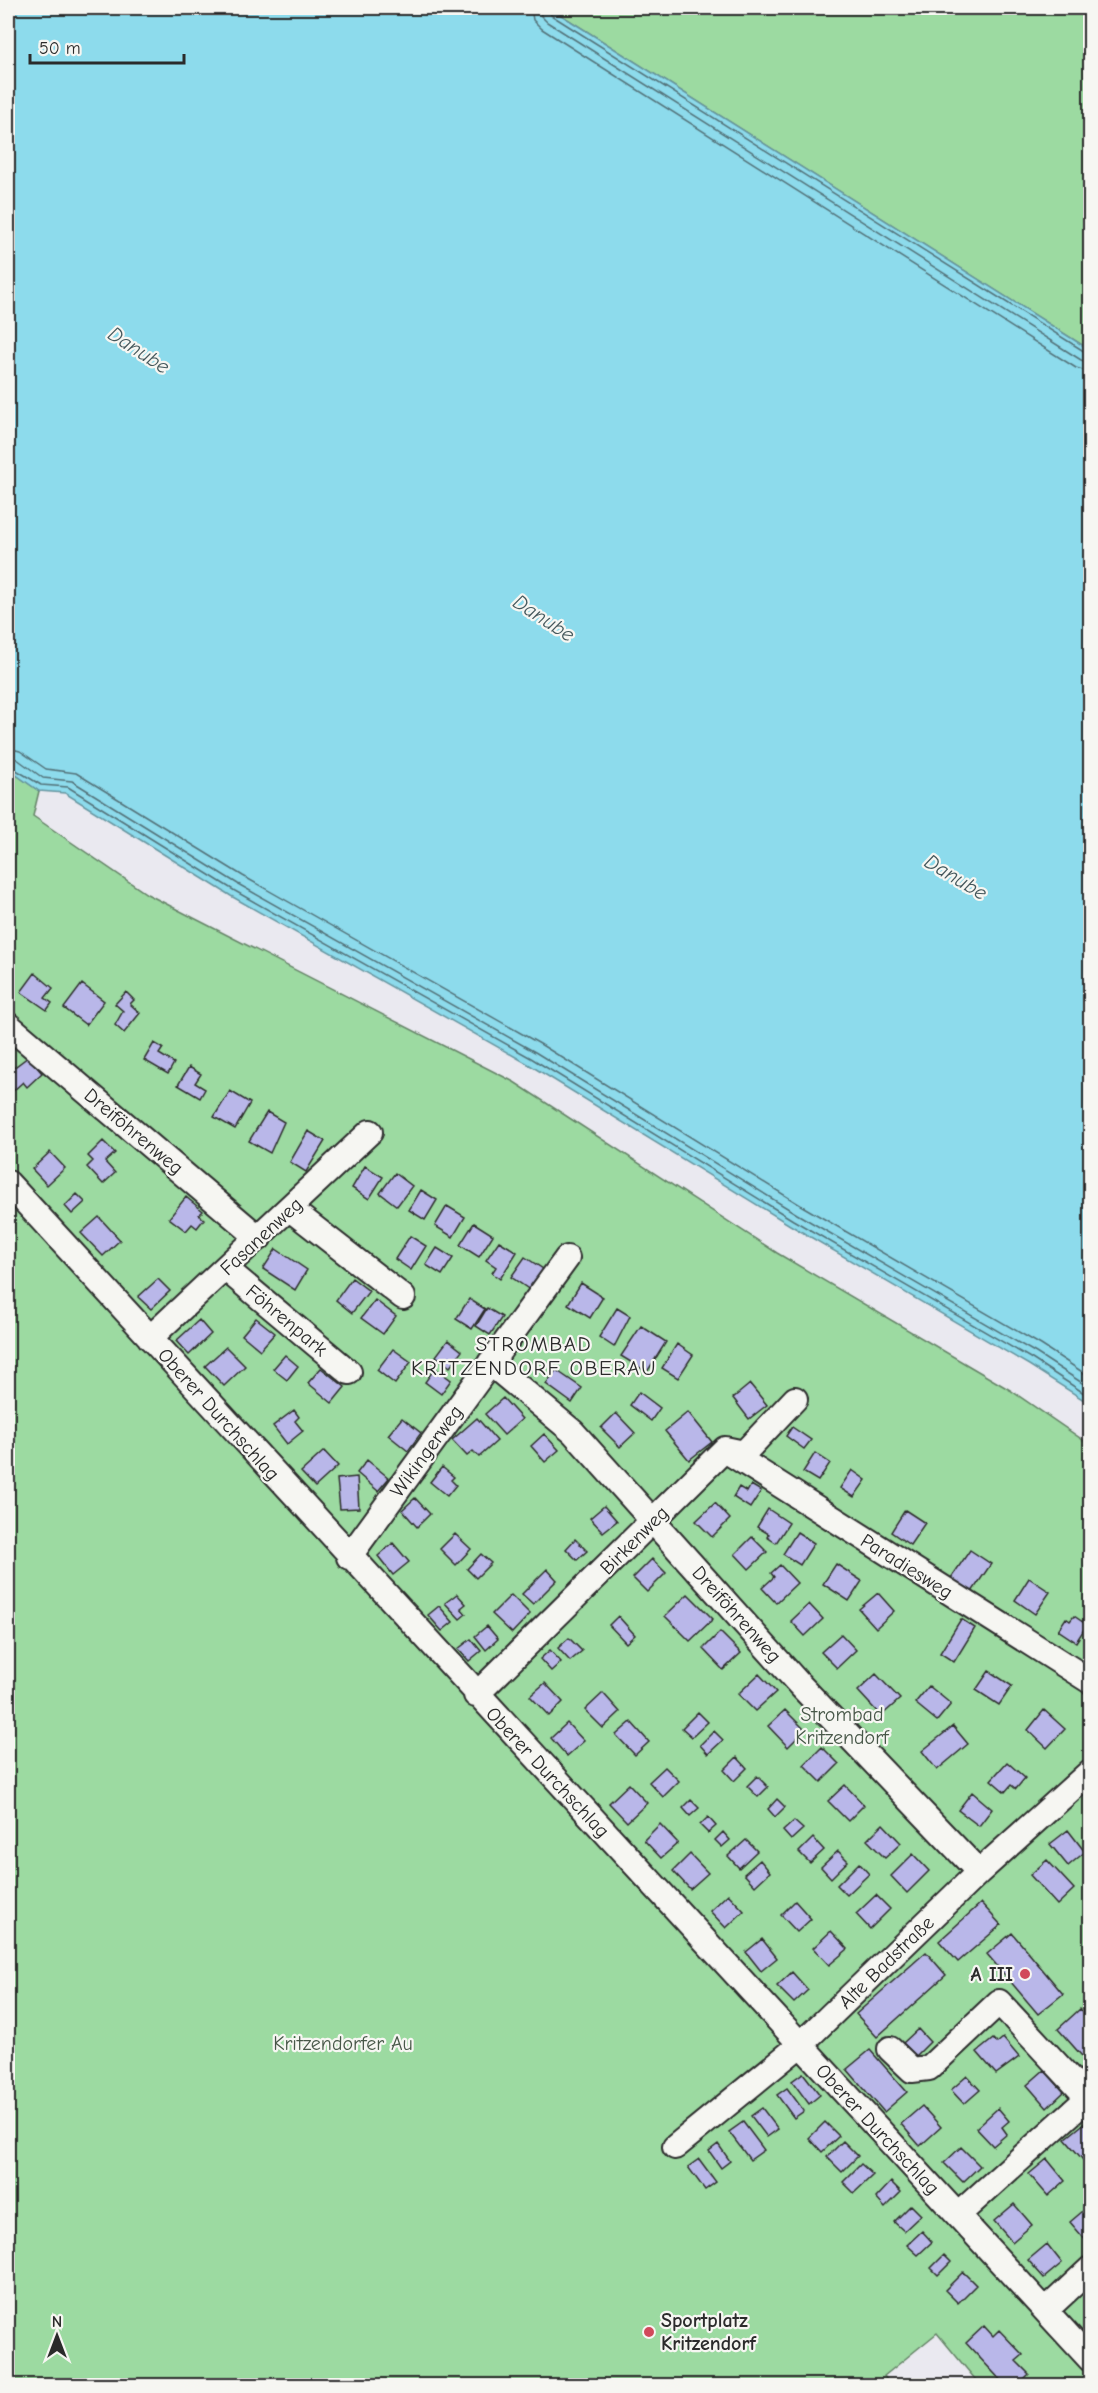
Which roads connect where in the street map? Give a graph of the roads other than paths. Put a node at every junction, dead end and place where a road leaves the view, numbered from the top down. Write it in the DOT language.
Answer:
graph roads {
  1 [pos="8,1024"];
  2 [pos="370,1132"];
  3 [pos="8,1183"];
  4 [pos="290,1209"];
  5 [pos="259,1238"];
  6 [pos="567,1258"];
  7 [pos="226,1269"];
  8 [pos="403,1298"];
  9 [pos="150,1338"];
  10 [pos="490,1363"];
  11 [pos="349,1372"];
  12 [pos="795,1399"];
  13 [pos="725,1449"];
  14 [pos="653,1520"];
  15 [pos="349,1557"];
  16 [pos="1090,1681"];
  17 [pos="476,1695"];
  18 [pos="1090,1772"];
  19 [pos="979,1872"];
  20 [pos="800,2045"];
  21 [pos="890,2049"];
  22 [pos="1089,2099"];
  23 [pos="675,2147"];
  24 [pos="959,2214"];
  25 [pos="1090,2269"];
  26 [pos="1046,2310"];
  27 [pos="1090,2359"];
  1 -- 5 [label="street, Dreiföhrenweg"];
  2 -- 4 [label="street, Fasanenweg"];
  3 -- 9 [label="street, Oberer Durchschlag"];
  4 -- 5 [label="street, Fasanenweg"];
  4 -- 8 [label="street"];
  5 -- 7 [label="street, Fasanenweg"];
  6 -- 10 [label="street, Wikingerweg"];
  7 -- 9 [label="street, Fasanenweg"];
  7 -- 11 [label="street, Föhrenpark"];
  9 -- 15 [label="street, Oberer Durchschlag"];
  10 -- 14 [label="street, Dreiföhrenweg"];
  10 -- 15 [label="street, Wikingerweg"];
  12 -- 13 [label="street"];
  13 -- 14 [label="street, Birkenweg"];
  13 -- 16 [label="street, Paradiesweg"];
  14 -- 17 [label="street, Birkenweg"];
  14 -- 19 [label="street, Dreiföhrenweg"];
  15 -- 17 [label="street, Oberer Durchschlag"];
  17 -- 20 [label="street, Oberer Durchschlag"];
  18 -- 19 [label="street, Alte Badstraße"];
  19 -- 20 [label="street, Alte Badstraße"];
  20 -- 23 [label="street, Alte Badstraße"];
  20 -- 24 [label="street, Oberer Durchschlag"];
  21 -- 22 [label="street"];
  22 -- 24 [label="street"];
  24 -- 26 [label="street, Oberer Durchschlag"];
  25 -- 26 [label="street"];
  26 -- 27 [label="street, Oberer Durchschlag"];
}
